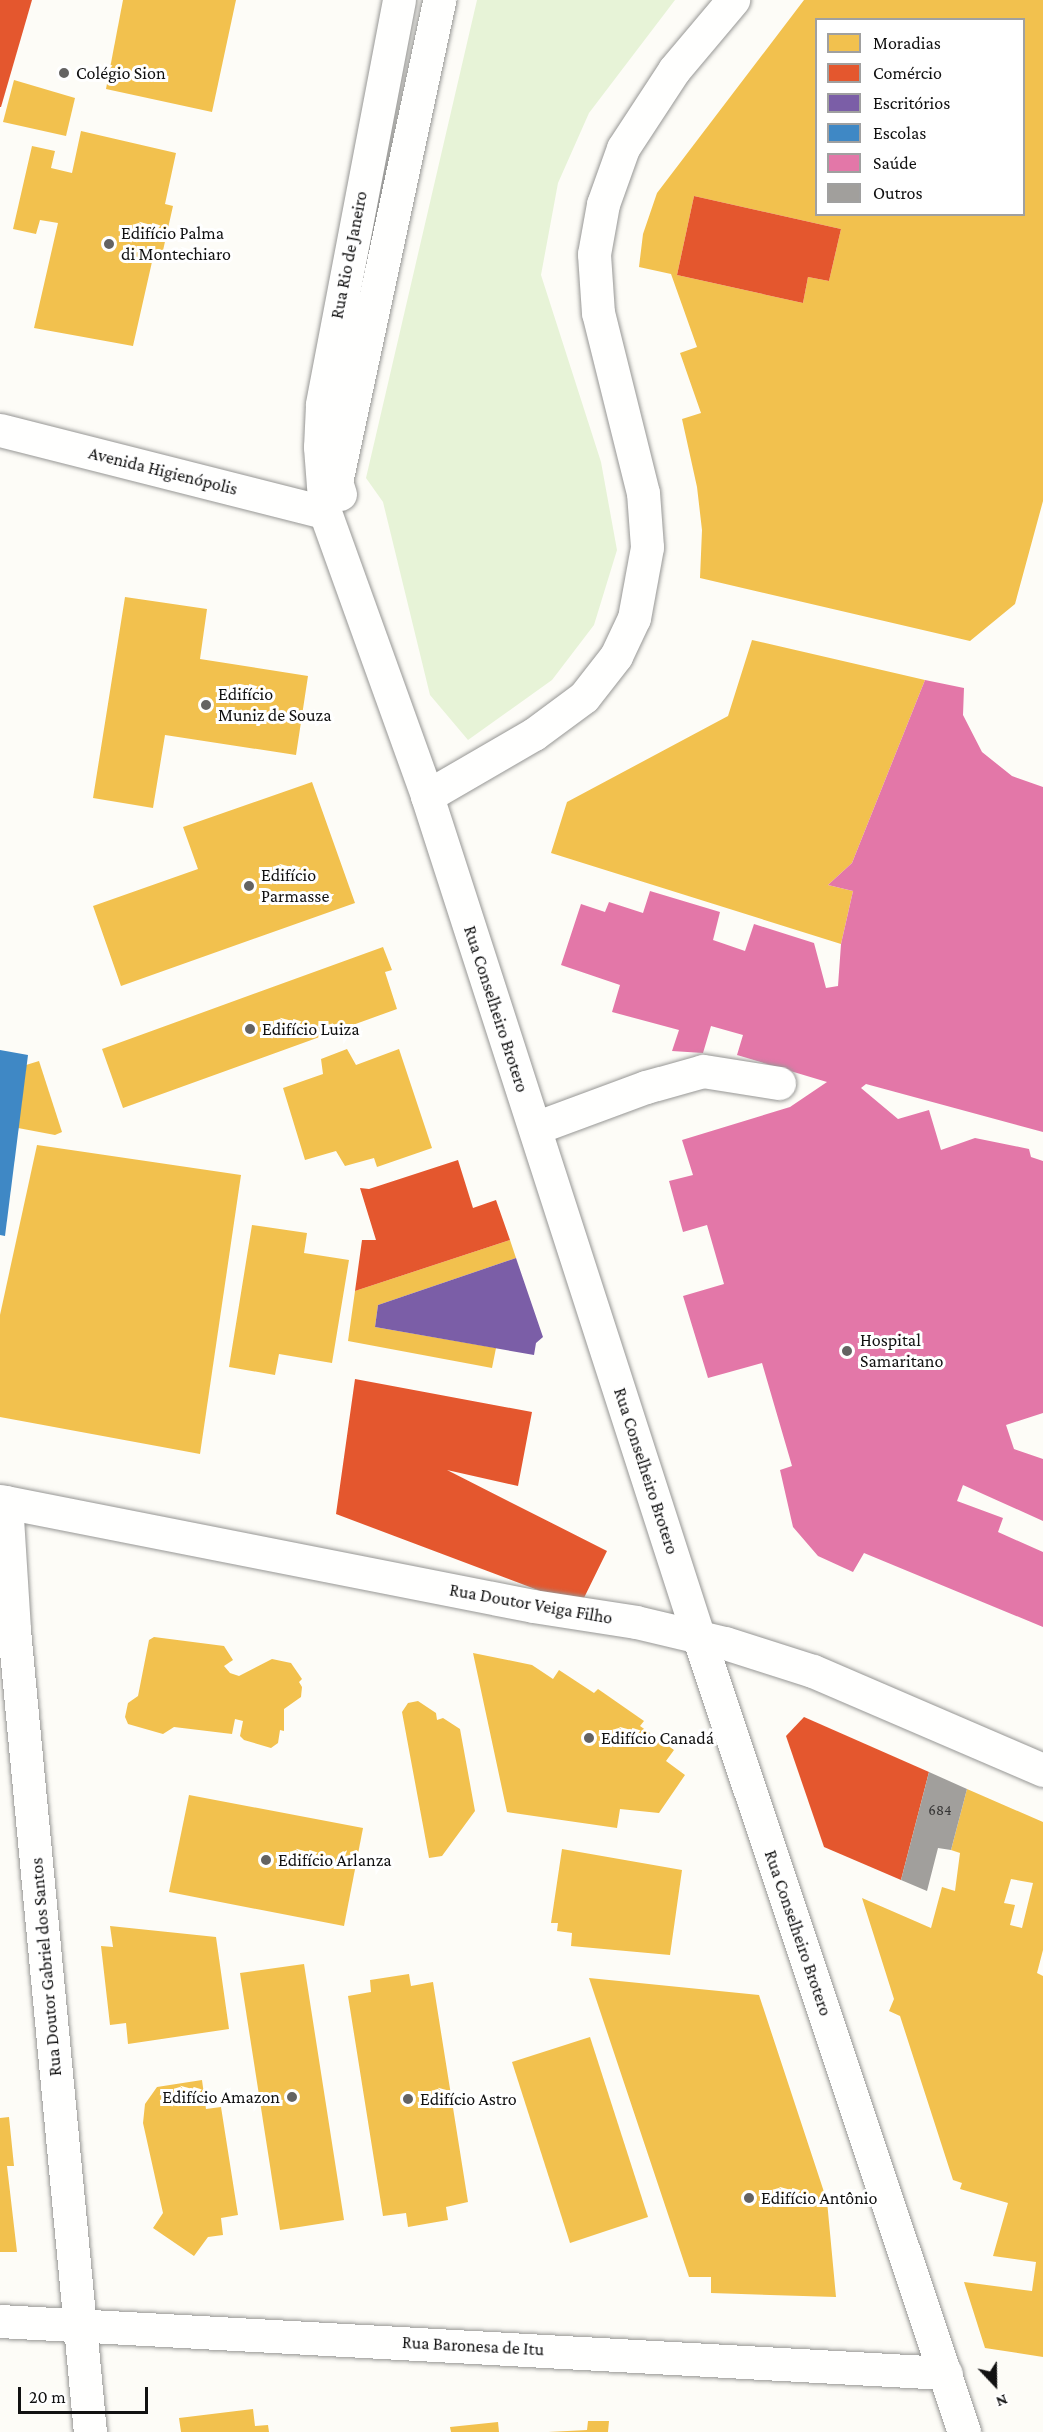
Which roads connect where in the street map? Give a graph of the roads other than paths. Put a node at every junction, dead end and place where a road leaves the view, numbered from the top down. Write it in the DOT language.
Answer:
graph roads {
  1 [pos="399,0"];
  2 [pos="439,0"];
  3 [pos="733,0"];
  4 [pos="0,430"];
  5 [pos="325,512"];
  6 [pos="369,605"];
  7 [pos="427,796"];
  8 [pos="779,1083"];
  9 [pos="534,1128"];
  10 [pos="3,1502"];
  11 [pos="699,1638"];
  12 [pos="1043,1770"];
  13 [pos="0,2321"];
  14 [pos="78,2324"];
  15 [pos="946,2373"];
  16 [pos="90,2432"];
  17 [pos="964,2432"];
  1 -- 5 [label="street, Rua Rio de Janeiro"];
  2 -- 6 [label="street"];
  3 -- 7 [label="street"];
  4 -- 5 [label="street, Avenida Higienópolis"];
  5 -- 7 [label="street, Rua Conselheiro Brotero"];
  7 -- 9 [label="street, Rua Conselheiro Brotero"];
  8 -- 9 [label="street"];
  9 -- 11 [label="street, Rua Conselheiro Brotero"];
  10 -- 11 [label="street, Rua Doutor Veiga Filho"];
  10 -- 14 [label="street, Rua Doutor Gabriel dos Santos"];
  11 -- 12 [label="street, Rua Doutor Veiga Filho"];
  11 -- 15 [label="street, Rua Conselheiro Brotero"];
  13 -- 14 [label="street, Rua Baronesa de Itu"];
  14 -- 15 [label="street, Rua Baronesa de Itu"];
  14 -- 16 [label="street, Rua Doutor Gabriel dos Santos"];
  15 -- 17 [label="street, Rua Conselheiro Brotero"];
}
